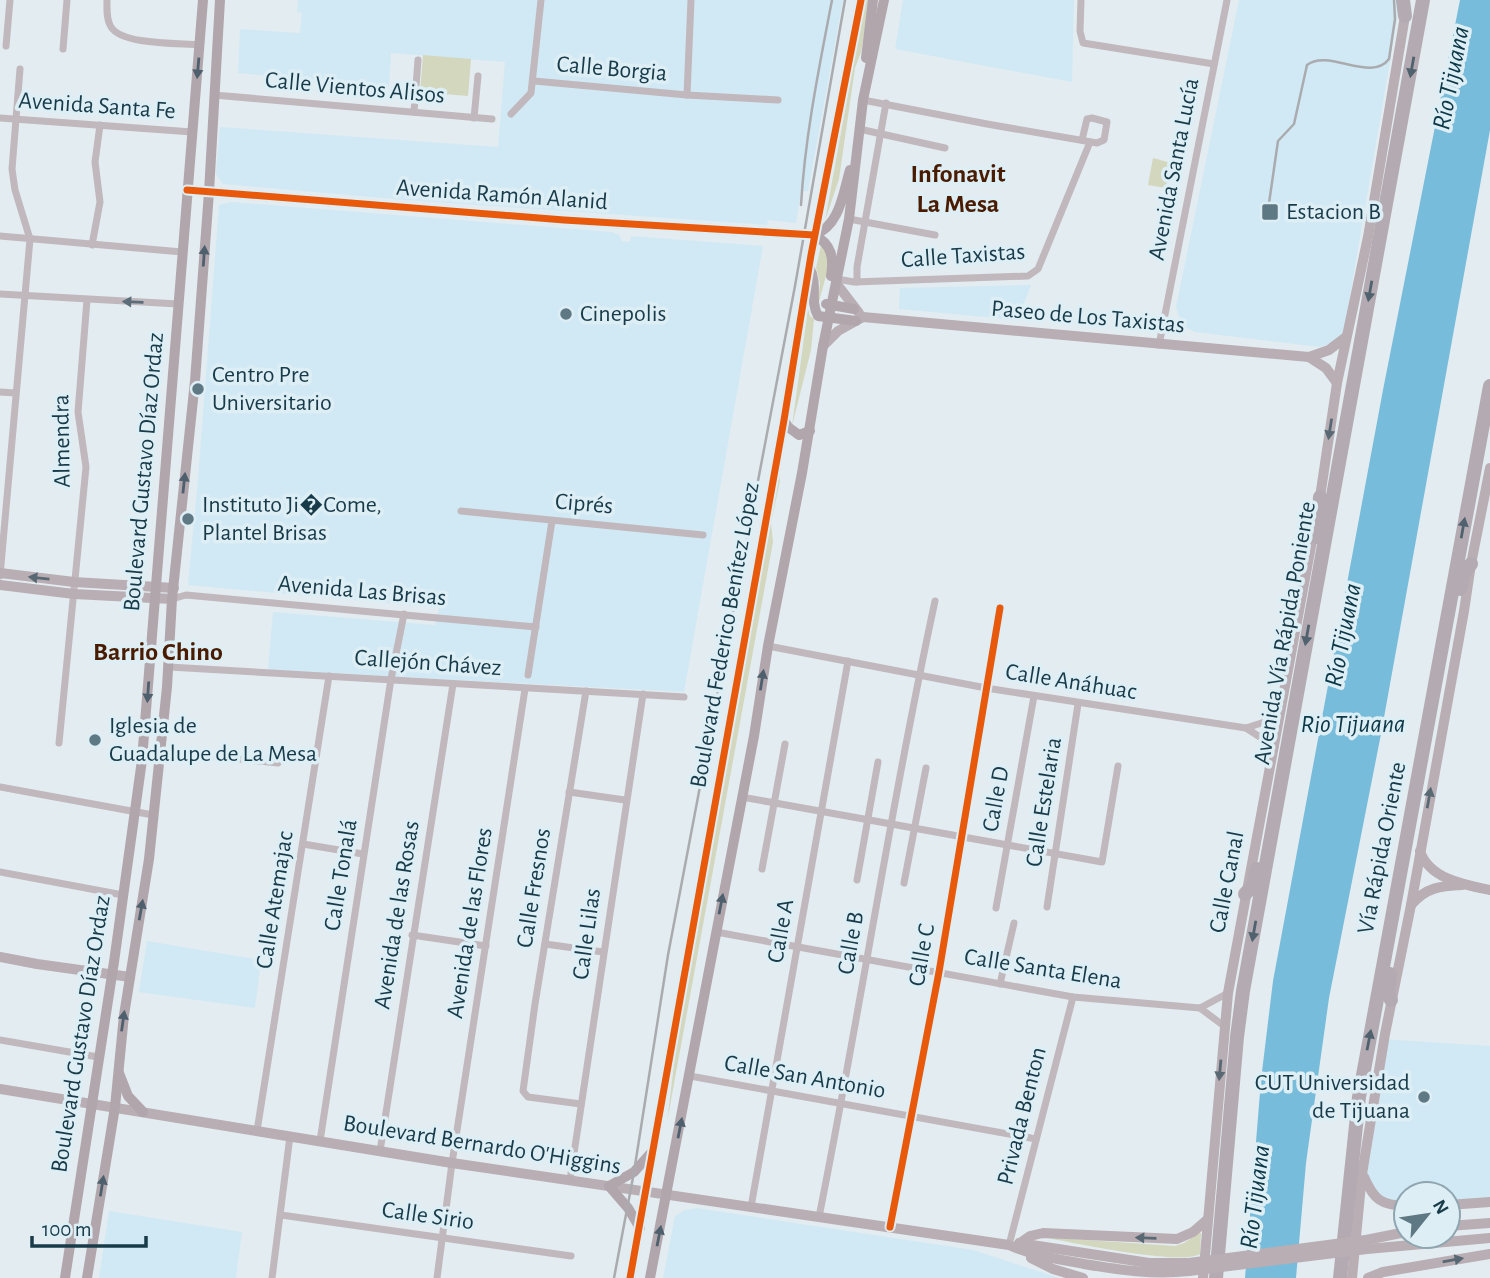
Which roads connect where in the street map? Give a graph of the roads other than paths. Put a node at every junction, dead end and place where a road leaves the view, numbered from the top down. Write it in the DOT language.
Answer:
graph roads {
  1 [pos="10,0"];
  2 [pos="67,0"];
  3 [pos="107,0"];
  4 [pos="203,0"];
  5 [pos="220,0"];
  6 [pos="541,0"];
  7 [pos="691,0"];
  8 [pos="861,0"];
  9 [pos="873,0"];
  10 [pos="884,0"];
  11 [pos="1081,0"];
  12 [pos="1227,0"];
  13 [pos="1405,0"];
  14 [pos="1423,0"];
  15 [pos="1405,16"];
  16 [pos="200,45"];
  17 [pos="6,46"];
  18 [pos="63,50"];
  19 [pos="418,60"];
  20 [pos="1214,64"];
  21 [pos="20,69"];
  22 [pos="478,76"];
  23 [pos="534,81"];
  24 [pos="864,94"];
  25 [pos="214,95"];
  26 [pos="687,95"];
  27 [pos="778,100"];
  28 [pos="886,103"];
  29 [pos="414,112"];
  30 [pos="511,114"];
  31 [pos="0,118"];
  32 [pos="474,118"];
  33 [pos="15,119"];
  34 [pos="492,119"];
  35 [pos="1402,121"];
  36 [pos="100,125"];
  37 [pos="859,130"];
  38 [pos="192,132"];
  39 [pos="880,135"];
  40 [pos="945,148"];
  41 [pos="856,154"];
  42 [pos="187,190"];
  43 [pos="209,192"];
  44 [pos="849,219"];
  45 [pos="865,221"];
  46 [pos="1369,225"];
  47 [pos="814,235"];
  48 [pos="935,235"];
  49 [pos="0,236"];
  50 [pos="30,239"];
  51 [pos="92,245"];
  52 [pos="182,252"];
  53 [pos="809,267"];
  54 [pos="836,281"];
  55 [pos="858,282"];
  56 [pos="0,294"];
  57 [pos="23,296"];
  58 [pos="87,300"];
  59 [pos="178,304"];
  60 [pos="828,304"];
  61 [pos="858,316"];
  62 [pos="826,317"];
  63 [pos="1346,337"];
  64 [pos="1159,345"];
  65 [pos="823,346"];
  66 [pos="1309,358"];
  67 [pos="817,382"];
  68 [pos="1337,383"];
  69 [pos="1490,386"];
  70 [pos="0,392"];
  71 [pos="15,393"];
  72 [pos="784,420"];
  73 [pos="810,431"];
  74 [pos="1490,468"];
  75 [pos="1320,497"];
  76 [pos="461,511"];
  77 [pos="552,521"];
  78 [pos="703,535"];
  79 [pos="1471,564"];
  80 [pos="0,574"];
  81 [pos="74,582"];
  82 [pos="0,585"];
  83 [pos="156,587"];
  84 [pos="74,594"];
  85 [pos="173,594"];
  86 [pos="155,600"];
  87 [pos="935,601"];
  88 [pos="1000,608"];
  89 [pos="1311,611"];
  90 [pos="404,614"];
  91 [pos="536,627"];
  92 [pos="768,646"];
  93 [pos="848,661"];
  94 [pos="169,667"];
  95 [pos="528,675"];
  96 [pos="919,675"];
  97 [pos="329,676"];
  98 [pos="391,679"];
  99 [pos="453,684"];
  100 [pos="986,688"];
  101 [pos="1435,688"];
  102 [pos="525,689"];
  103 [pos="586,691"];
  104 [pos="643,694"];
  105 [pos="1034,696"];
  106 [pos="684,697"];
  107 [pos="1078,704"];
  108 [pos="1280,717"];
  109 [pos="1246,728"];
  110 [pos="1290,736"];
  111 [pos="58,743"];
  112 [pos="785,744"];
  113 [pos="1275,747"];
  114 [pos="160,751"];
  115 [pos="878,762"];
  116 [pos="278,763"];
  117 [pos="1118,766"];
  118 [pos="926,768"];
  119 [pos="0,787"];
  120 [pos="569,792"];
  121 [pos="742,797"];
  122 [pos="625,800"];
  123 [pos="775,803"];
  124 [pos="821,811"];
  125 [pos="135,812"];
  126 [pos="1412,812"];
  127 [pos="153,815"];
  128 [pos="868,820"];
  129 [pos="892,824"];
  130 [pos="915,828"];
  131 [pos="963,837"];
  132 [pos="303,844"];
  133 [pos="1007,845"];
  134 [pos="1420,850"];
  135 [pos="363,854"];
  136 [pos="1055,855"];
  137 [pos="762,869"];
  138 [pos="0,872"];
  139 [pos="857,880"];
  140 [pos="904,883"];
  141 [pos="1465,885"];
  142 [pos="1490,890"];
  143 [pos="1245,894"];
  144 [pos="123,895"];
  145 [pos="1411,905"];
  146 [pos="1047,907"];
  147 [pos="996,908"];
  148 [pos="1014,923"];
  149 [pos="716,932"];
  150 [pos="412,935"];
  151 [pos="545,944"];
  152 [pos="486,946"];
  153 [pos="797,947"];
  154 [pos="604,952"];
  155 [pos="0,957"];
  156 [pos="867,959"];
  157 [pos="939,972"];
  158 [pos="111,976"];
  159 [pos="130,977"];
  160 [pos="1000,984"];
  161 [pos="1228,993"];
  162 [pos="1073,997"];
  163 [pos="1391,1000"];
  164 [pos="1200,1008"];
  165 [pos="1224,1026"];
  166 [pos="0,1040"];
  167 [pos="98,1057"];
  168 [pos="117,1064"];
  169 [pos="690,1076"];
  170 [pos="0,1089"];
  171 [pos="771,1091"];
  172 [pos="92,1103"];
  173 [pos="581,1104"];
  174 [pos="842,1104"];
  175 [pos="115,1107"];
  176 [pos="143,1112"];
  177 [pos="911,1115"];
  178 [pos="257,1130"];
  179 [pos="290,1136"];
  180 [pos="1036,1139"];
  181 [pos="320,1141"];
  182 [pos="380,1151"];
  183 [pos="652,1152"];
  184 [pos="452,1163"];
  185 [pos="1362,1174"];
  186 [pos="570,1180"];
  187 [pos="609,1186"];
  188 [pos="646,1192"];
  189 [pos="667,1195"];
  190 [pos="1490,1202"];
  191 [pos="1462,1204"];
  192 [pos="1392,1205"];
  193 [pos="751,1207"];
  194 [pos="281,1214"];
  195 [pos="820,1217"];
  196 [pos="1208,1219"];
  197 [pos="1490,1223"];
  198 [pos="1462,1225"];
  199 [pos="890,1227"];
  200 [pos="640,1228"];
  201 [pos="1392,1237"];
  202 [pos="443,1238"];
  203 [pos="1490,1238"];
  204 [pos="1366,1245"];
  205 [pos="1016,1246"];
  206 [pos="1490,1254"];
  207 [pos="571,1256"];
  208 [pos="65,1278"];
  209 [pos="87,1278"];
  210 [pos="272,1278"];
  211 [pos="437,1278"];
  212 [pos="630,1278"];
  213 [pos="650,1278"];
  214 [pos="1083,1278"];
  215 [pos="1203,1278"];
  216 [pos="1216,1278"];
  217 [pos="1340,1278"];
  218 [pos="1352,1278"];
  219 [pos="1368,1278"];
  1 -- 17 [label="street"];
  2 -- 18 [label="street"];
  3 -- 16 [label="street"];
  4 -- 16 [label="main road, Boulevard Gustavo Díaz Ordaz"];
  5 -- 25 [label="main road, Boulevard Gustavo Díaz Ordaz"];
  6 -- 23 [label="street"];
  7 -- 26 [label="street"];
  8 -- 47 [label="main road, Boulevard Federico Benítez López"];
  9 -- 24 [label="main road"];
  10 -- 24 [label="main road, Boulevard Federico Benítez López"];
  11 -- 20 [label="street"];
  12 -- 20 [label="street, Avenida Santa Lucía"];
  13 -- 15 [label="highway"];
  14 -- 35 [label="highway, Avenida Vía Rápida Poniente, one-way"];
  15 -- 46 [label="main road, Avenida Vía Rápida Poniente"];
  16 -- 38 [label="main road, Boulevard Gustavo Díaz Ordaz, one-way"];
  19 -- 29 [label="street"];
  20 -- 64 [label="street, Avenida Santa Lucía"];
  21 -- 33 [label="street"];
  22 -- 32 [label="street"];
  23 -- 26 [label="street, Calle Borgia"];
  23 -- 30 [label="street"];
  24 -- 28 [label="street"];
  24 -- 37 [label="main road, Boulevard Federico Benítez López"];
  25 -- 29 [label="street, Calle Vientos Alisos"];
  25 -- 43 [label="main road, Boulevard Gustavo Díaz Ordaz"];
  26 -- 27 [label="street, Calle Borgia"];
  28 -- 39 [label="street"];
  28 -- 55 [label="street, Calle Taxistas"];
  29 -- 32 [label="street, Calle Vientos Alisos"];
  31 -- 33 [label="street, Avenida Santa Fe"];
  32 -- 34 [label="street, Calle Vientos Alisos"];
  33 -- 36 [label="street, Avenida Santa Fe"];
  33 -- 50 [label="street"];
  35 -- 46 [label="highway"];
  35 -- 89 [label="highway, Avenida Vía Rápida Poniente, one-way"];
  36 -- 38 [label="street, Avenida Santa Fe"];
  36 -- 51 [label="street"];
  37 -- 39 [label="street"];
  37 -- 41 [label="main road, Boulevard Federico Benítez López"];
  38 -- 42 [label="main road, Boulevard Gustavo Díaz Ordaz"];
  39 -- 40 [label="street"];
  39 -- 45 [label="street"];
  41 -- 44 [label="main road, Boulevard Federico Benítez López"];
  41 -- 47 [label="main road"];
  42 -- 43 [label="main road, Avenida Ramón Alanid"];
  42 -- 52 [label="main road, Boulevard Gustavo Díaz Ordaz"];
  43 -- 47 [label="main road, Avenida Ramón Alanid"];
  85 -- 43 [label="main road, Boulevard Gustavo Díaz Ordaz, one-way"];
  44 -- 45 [label="street"];
  44 -- 54 [label="main road, Boulevard Federico Benítez López"];
  45 -- 48 [label="street"];
  45 -- 55 [label="street"];
  46 -- 63 [label="main road, Avenida Vía Rápida Poniente"];
  47 -- 53 [label="main road, Boulevard Federico Benítez López"];
  47 -- 60 [label="main road"];
  49 -- 50 [label="street"];
  50 -- 51 [label="street"];
  50 -- 57 [label="street"];
  51 -- 52 [label="street"];
  52 -- 59 [label="main road, Boulevard Gustavo Díaz Ordaz"];
  53 -- 62 [label="main road"];
  53 -- 72 [label="main road, Boulevard Federico Benítez López"];
  54 -- 55 [label="street, Calle Taxistas"];
  54 -- 60 [label="main road, Boulevard Federico Benítez López"];
  54 -- 61 [label="main road"];
  56 -- 57 [label="street"];
  57 -- 58 [label="street"];
  57 -- 71 [label="street"];
  59 -- 58 [label="street, one-way"];
  58 -- 81 [label="street, Almendra"];
  59 -- 83 [label="main road, Boulevard Gustavo Díaz Ordaz"];
  60 -- 61 [label="main road"];
  60 -- 62 [label="main road, Boulevard Federico Benítez López"];
  61 -- 62 [label="main road"];
  61 -- 64 [label="main road, Paseo de Los Taxistas"];
  61 -- 65 [label="main road"];
  62 -- 65 [label="main road, Boulevard Federico Benítez López"];
  62 -- 67 [label="main road"];
  63 -- 66 [label="main road"];
  63 -- 68 [label="main road, Avenida Vía Rápida Poniente"];
  64 -- 66 [label="main road, Paseo de Los Taxistas"];
  65 -- 67 [label="main road, Boulevard Federico Benítez López"];
  66 -- 68 [label="main road"];
  67 -- 73 [label="main road, Boulevard Federico Benítez López"];
  68 -- 75 [label="main road, Avenida Vía Rápida Poniente, one-way"];
  101 -- 69 [label="highway, Vía Rápida Oriente, one-way"];
  70 -- 71 [label="street"];
  71 -- 80 [label="street"];
  72 -- 73 [label="main road"];
  72 -- 183 [label="main road, Boulevard Federico Benítez López"];
  73 -- 92 [label="main road, Boulevard Federico Benítez López"];
  74 -- 79 [label="main road"];
  75 -- 89 [label="highway"];
  75 -- 108 [label="main road, Calle Canal"];
  76 -- 77 [label="street, Ciprés"];
  77 -- 78 [label="street, Ciprés"];
  77 -- 91 [label="street"];
  79 -- 101 [label="highway"];
  134 -- 79 [label="main road, one-way"];
  81 -- 80 [label="main road, one-way"];
  81 -- 83 [label="main road"];
  81 -- 84 [label="street, Almendra"];
  82 -- 84 [label="main road"];
  83 -- 85 [label="main road"];
  83 -- 86 [label="main road, Boulevard Gustavo Díaz Ordaz"];
  84 -- 86 [label="main road"];
  84 -- 111 [label="street, Almendra"];
  85 -- 86 [label="main road"];
  85 -- 90 [label="street, Avenida Las Brisas"];
  85 -- 94 [label="main road, Boulevard Gustavo Díaz Ordaz"];
  86 -- 125 [label="main road, Boulevard Gustavo Díaz Ordaz, one-way"];
  87 -- 96 [label="street, Calle B"];
  88 -- 100 [label="street, Calle C"];
  89 -- 110 [label="highway, Avenida Vía Rápida Poniente, one-way"];
  90 -- 91 [label="street, Avenida Las Brisas"];
  90 -- 98 [label="street, Calle Tonalá"];
  91 -- 95 [label="street"];
  92 -- 93 [label="street, Calle Anáhuac"];
  121 -- 92 [label="main road, Boulevard Federico Benítez López, one-way"];
  93 -- 96 [label="street, Calle Anáhuac"];
  93 -- 124 [label="street, Calle A"];
  94 -- 97 [label="street, Callejón Chávez"];
  94 -- 114 [label="main road, Boulevard Gustavo Díaz Ordaz"];
  96 -- 100 [label="street, Calle Anáhuac"];
  96 -- 129 [label="street, Calle B"];
  97 -- 98 [label="street, Callejón Chávez"];
  97 -- 132 [label="street, Calle Atemajac"];
  98 -- 99 [label="street, Callejón Chávez"];
  98 -- 135 [label="street, Calle Tonalá"];
  99 -- 102 [label="street, Callejón Chávez"];
  99 -- 150 [label="street, Avenida de las Rosas"];
  100 -- 105 [label="street, Calle Anáhuac"];
  100 -- 131 [label="street, Calle C"];
  101 -- 126 [label="highway, Vía Rápida Oriente"];
  102 -- 103 [label="street, Callejón Chávez"];
  102 -- 152 [label="street, Avenida de las Flores"];
  103 -- 104 [label="street, Callejón Chávez"];
  103 -- 120 [label="street, Calle Fresnos"];
  104 -- 106 [label="street, Callejón Chávez"];
  104 -- 122 [label="street, Calle Lilas"];
  105 -- 107 [label="street, Calle Anáhuac"];
  105 -- 133 [label="street, Calle D"];
  107 -- 109 [label="street, Calle Anáhuac"];
  107 -- 136 [label="street, Calle Estelaria"];
  108 -- 109 [label="street, Calle Anáhuac"];
  108 -- 113 [label="main road, Calle Canal"];
  109 -- 113 [label="street, Calle Anáhuac"];
  110 -- 143 [label="highway"];
  110 -- 216 [label="highway, Avenida Vía Rápida Poniente, one-way"];
  112 -- 123 [label="street"];
  113 -- 143 [label="main road, Calle Canal"];
  114 -- 116 [label="street"];
  114 -- 127 [label="main road, Boulevard Gustavo Díaz Ordaz"];
  115 -- 128 [label="street"];
  117 -- 136 [label="street"];
  118 -- 130 [label="street"];
  119 -- 125 [label="street"];
  120 -- 122 [label="street"];
  120 -- 151 [label="street, Calle Fresnos"];
  121 -- 123 [label="street"];
  149 -- 121 [label="main road, Boulevard Federico Benítez López, one-way"];
  122 -- 154 [label="street, Calle Lilas"];
  123 -- 124 [label="street"];
  123 -- 137 [label="street"];
  124 -- 128 [label="street"];
  124 -- 153 [label="street, Calle A"];
  125 -- 127 [label="street"];
  125 -- 144 [label="main road, Boulevard Gustavo Díaz Ordaz"];
  126 -- 163 [label="highway"];
  217 -- 126 [label="highway, Vía Rápida Oriente, one-way"];
  159 -- 127 [label="main road, Boulevard Gustavo Díaz Ordaz, one-way"];
  128 -- 129 [label="street"];
  128 -- 139 [label="street"];
  129 -- 130 [label="street"];
  129 -- 156 [label="street, Calle B"];
  130 -- 131 [label="street"];
  130 -- 140 [label="street"];
  131 -- 133 [label="street"];
  131 -- 157 [label="street, Calle C"];
  132 -- 135 [label="street"];
  132 -- 178 [label="street, Calle Atemajac"];
  133 -- 136 [label="street"];
  133 -- 147 [label="street, Calle D"];
  134 -- 141 [label="main road"];
  134 -- 145 [label="main road"];
  135 -- 181 [label="street, Calle Tonalá"];
  136 -- 146 [label="street, Calle Estelaria"];
  138 -- 144 [label="street"];
  141 -- 142 [label="main road"];
  141 -- 145 [label="main road"];
  143 -- 161 [label="main road, Calle Canal"];
  144 -- 158 [label="main road, Boulevard Gustavo Díaz Ordaz"];
  145 -- 163 [label="main road"];
  148 -- 160 [label="street"];
  149 -- 153 [label="street, Calle Santa Elena"];
  149 -- 169 [label="main road, Boulevard Federico Benítez López"];
  150 -- 152 [label="street"];
  150 -- 182 [label="street, Avenida de las Rosas"];
  151 -- 154 [label="street"];
  151 -- 173 [label="street, Calle Fresnos"];
  152 -- 184 [label="street, Avenida de las Flores"];
  153 -- 156 [label="street, Calle Santa Elena"];
  153 -- 171 [label="street, Calle A"];
  154 -- 173 [label="street, Calle Lilas"];
  155 -- 158 [label="main road"];
  156 -- 157 [label="street, Calle Santa Elena"];
  156 -- 174 [label="street, Calle B"];
  157 -- 160 [label="street, Calle Santa Elena"];
  157 -- 177 [label="street, Calle C"];
  158 -- 159 [label="main road"];
  158 -- 167 [label="main road, Boulevard Gustavo Díaz Ordaz"];
  168 -- 159 [label="main road, Boulevard Gustavo Díaz Ordaz, one-way"];
  160 -- 162 [label="street, Calle Santa Elena"];
  161 -- 164 [label="street"];
  161 -- 165 [label="main road, Calle Canal"];
  162 -- 164 [label="street, Calle Santa Elena"];
  162 -- 180 [label="street, Privada Benton"];
  163 -- 185 [label="main road"];
  164 -- 165 [label="street"];
  165 -- 196 [label="main road, Calle Canal, one-way"];
  166 -- 167 [label="street"];
  167 -- 172 [label="main road, Boulevard Gustavo Díaz Ordaz"];
  168 -- 175 [label="main road, Boulevard Gustavo Díaz Ordaz"];
  168 -- 176 [label="main road"];
  169 -- 171 [label="street, Calle San Antonio"];
  189 -- 169 [label="main road, Boulevard Federico Benítez López, one-way"];
  170 -- 172 [label="main road, Boulevard Bernardo O'Higgins"];
  171 -- 174 [label="street, Calle San Antonio"];
  171 -- 193 [label="street, Calle A"];
  172 -- 175 [label="main road, Boulevard Bernardo O'Higgins"];
  172 -- 208 [label="main road, Boulevard Gustavo Díaz Ordaz"];
  173 -- 186 [label="street, Calle Lilas"];
  174 -- 177 [label="street, Calle San Antonio"];
  174 -- 195 [label="street, Calle B"];
  175 -- 176 [label="main road, Boulevard Bernardo O'Higgins"];
  209 -- 175 [label="main road, Boulevard Gustavo Díaz Ordaz, one-way"];
  176 -- 178 [label="main road, Boulevard Bernardo O'Higgins"];
  177 -- 180 [label="street, Calle San Antonio"];
  177 -- 199 [label="street, Calle C"];
  178 -- 179 [label="main road, Boulevard Bernardo O'Higgins"];
  179 -- 181 [label="main road, Boulevard Bernardo O'Higgins"];
  179 -- 194 [label="street"];
  180 -- 205 [label="street, Privada Benton"];
  181 -- 182 [label="main road, Boulevard Bernardo O'Higgins"];
  182 -- 184 [label="main road, Boulevard Bernardo O'Higgins"];
  183 -- 187 [label="main road"];
  183 -- 188 [label="main road, Boulevard Federico Benítez López"];
  184 -- 186 [label="main road, Boulevard Bernardo O'Higgins"];
  184 -- 202 [label="street, Avenida de las Flores"];
  185 -- 192 [label="main road"];
  185 -- 218 [label="main road"];
  186 -- 187 [label="main road, Boulevard Bernardo O'Higgins"];
  187 -- 188 [label="main road, Boulevard Bernardo O'Higgins"];
  187 -- 200 [label="main road"];
  188 -- 189 [label="main road, Boulevard Bernardo O'Higgins"];
  188 -- 200 [label="main road, Boulevard Federico Benítez López"];
  189 -- 193 [label="main road, Boulevard Bernardo O'Higgins"];
  213 -- 189 [label="main road, Boulevard Federico Benítez López, one-way"];
  190 -- 191 [label="main road"];
  193 -- 195 [label="main road, Boulevard Bernardo O'Higgins"];
  194 -- 202 [label="street, Calle Sirio"];
  194 -- 210 [label="street"];
  195 -- 199 [label="main road, Boulevard Bernardo O'Higgins"];
  196 -- 205 [label="main road, one-way"];
  196 -- 215 [label="main road, Calle Canal"];
  197 -- 198 [label="main road"];
  199 -- 205 [label="main road, Boulevard Bernardo O'Higgins"];
  200 -- 212 [label="main road, Boulevard Federico Benítez López"];
  201 -- 204 [label="main road, Boulevard Bernardo O'Higgins"];
  202 -- 207 [label="street, Calle Sirio"];
  202 -- 211 [label="street, Avenida de las Flores"];
  203 -- 204 [label="main road, Boulevard Bernardo O'Higgins"];
  204 -- 205 [label="main road, Boulevard Bernardo O'Higgins, bridge"];
  205 -- 214 [label="main road"];
  219 -- 206 [label="main road, one-way"];
}
